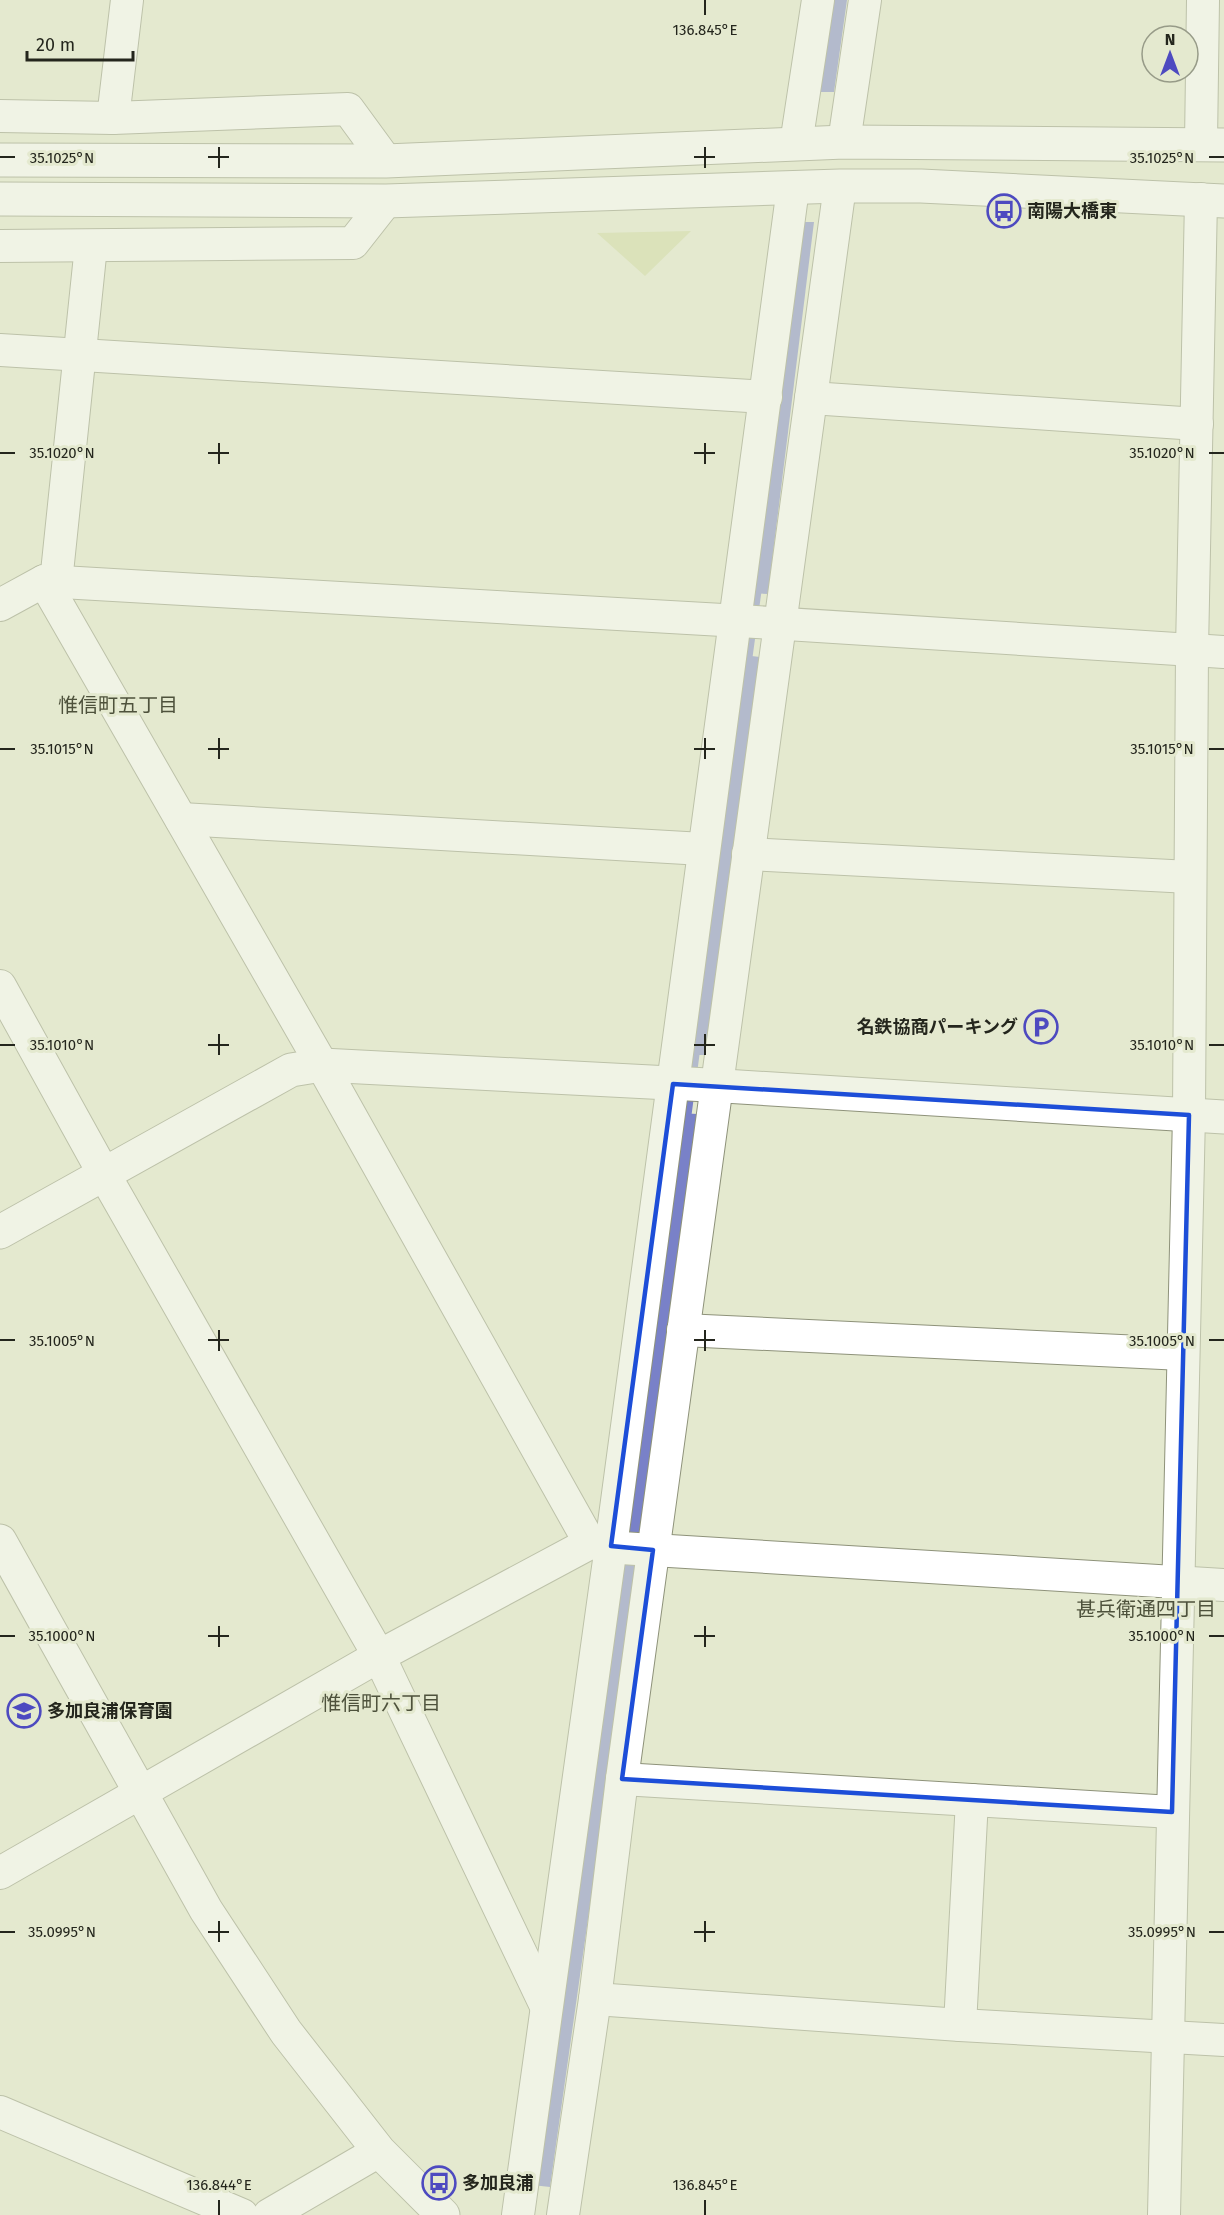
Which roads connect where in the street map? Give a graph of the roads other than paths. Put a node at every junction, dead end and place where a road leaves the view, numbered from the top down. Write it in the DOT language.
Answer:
graph roads {
  1 [pos="127,0"];
  2 [pos="818,0"];
  3 [pos="866,0"];
  4 [pos="1203,0"];
  5 [pos="0,116"];
  6 [pos="113,118"];
  7 [pos="844,142"];
  8 [pos="796,144"];
  9 [pos="1212,144"];
  10 [pos="0,160"];
  11 [pos="386,161"];
  12 [pos="840,186"];
  13 [pos="793,188"];
  14 [pos="0,199"];
  15 [pos="1213,200"];
  16 [pos="386,201"];
  17 [pos="0,246"];
  18 [pos="91,246"];
  19 [pos="0,350"];
  20 [pos="81,356"];
  21 [pos="766,397"];
  22 [pos="811,398"];
  23 [pos="1197,424"];
  24 [pos="50,582"];
  25 [pos="0,605"];
  26 [pos="738,621"];
  27 [pos="776,623"];
  28 [pos="1192,650"];
  29 [pos="1224,652"];
  30 [pos="181,819"];
  31 [pos="703,849"];
  32 [pos="748,854"];
  33 [pos="1190,877"];
  34 [pos="0,986"];
  35 [pos="322,1065"];
  36 [pos="694,1084"];
  37 [pos="1189,1115"];
  38 [pos="1224,1117"];
  39 [pos="104,1174"];
  40 [pos="0,1232"];
  41 [pos="683,1330"];
  42 [pos="1183,1354"];
  43 [pos="0,1541"];
  44 [pos="624,1547"];
  45 [pos="1177,1582"];
  46 [pos="1224,1585"];
  47 [pos="379,1656"];
  48 [pos="622,1779"];
  49 [pos="140,1792"];
  50 [pos="972,1800"];
  51 [pos="1172,1812"];
  52 [pos="0,1873"];
  53 [pos="595,1999"];
  54 [pos="546,2006"];
  55 [pos="960,2025"];
  56 [pos="1168,2037"];
  57 [pos="1224,2040"];
  58 [pos="0,2112"];
  59 [pos="379,2151"];
  60 [pos="242,2215"];
  61 [pos="269,2215"];
  62 [pos="443,2215"];
  63 [pos="518,2215"];
  64 [pos="563,2215"];
  65 [pos="1164,2215"];
  1 -- 6 [label="street"];
  2 -- 8 [label="street"];
  3 -- 7 [label="street"];
  4 -- 9 [label="street"];
  5 -- 6 [label="street"];
  6 -- 11 [label="street"];
  7 -- 8 [label="street"];
  7 -- 9 [label="street"];
  8 -- 11 [label="street"];
  10 -- 11 [label="street"];
  12 -- 13 [label="street"];
  12 -- 15 [label="street"];
  12 -- 22 [label="street"];
  13 -- 16 [label="street"];
  13 -- 21 [label="street"];
  14 -- 16 [label="street"];
  15 -- 23 [label="street"];
  16 -- 18 [label="street"];
  17 -- 18 [label="street"];
  18 -- 20 [label="street"];
  19 -- 20 [label="street"];
  20 -- 21 [label="street"];
  20 -- 24 [label="street"];
  21 -- 26 [label="street"];
  22 -- 23 [label="street"];
  22 -- 27 [label="street"];
  23 -- 28 [label="street"];
  24 -- 25 [label="street"];
  24 -- 26 [label="street"];
  24 -- 30 [label="street"];
  26 -- 27 [label="street"];
  26 -- 31 [label="street"];
  27 -- 28 [label="street"];
  27 -- 32 [label="street"];
  28 -- 29 [label="street"];
  28 -- 33 [label="street"];
  30 -- 31 [label="street"];
  30 -- 35 [label="street"];
  31 -- 36 [label="street"];
  32 -- 33 [label="street"];
  32 -- 36 [label="street"];
  33 -- 37 [label="street"];
  34 -- 39 [label="street"];
  35 -- 36 [label="street"];
  35 -- 39 [label="street"];
  35 -- 44 [label="street"];
  36 -- 37 [label="street"];
  36 -- 41 [label="street"];
  36 -- 44 [label="street"];
  37 -- 38 [label="street"];
  37 -- 42 [label="street"];
  39 -- 40 [label="street"];
  39 -- 47 [label="street"];
  41 -- 42 [label="street"];
  41 -- 44 [label="street"];
  42 -- 45 [label="street"];
  43 -- 49 [label="street"];
  44 -- 45 [label="street"];
  44 -- 47 [label="street"];
  44 -- 48 [label="street"];
  44 -- 54 [label="street"];
  45 -- 46 [label="street"];
  45 -- 51 [label="street"];
  47 -- 49 [label="street"];
  47 -- 54 [label="street"];
  48 -- 50 [label="street"];
  48 -- 53 [label="street"];
  49 -- 52 [label="street"];
  49 -- 59 [label="street"];
  50 -- 51 [label="street"];
  50 -- 55 [label="street"];
  51 -- 56 [label="street"];
  53 -- 55 [label="street"];
  53 -- 64 [label="street"];
  54 -- 63 [label="street"];
  55 -- 56 [label="street"];
  56 -- 57 [label="street"];
  56 -- 65 [label="street"];
  58 -- 60 [label="street"];
  59 -- 61 [label="street"];
  59 -- 62 [label="street"];
}
